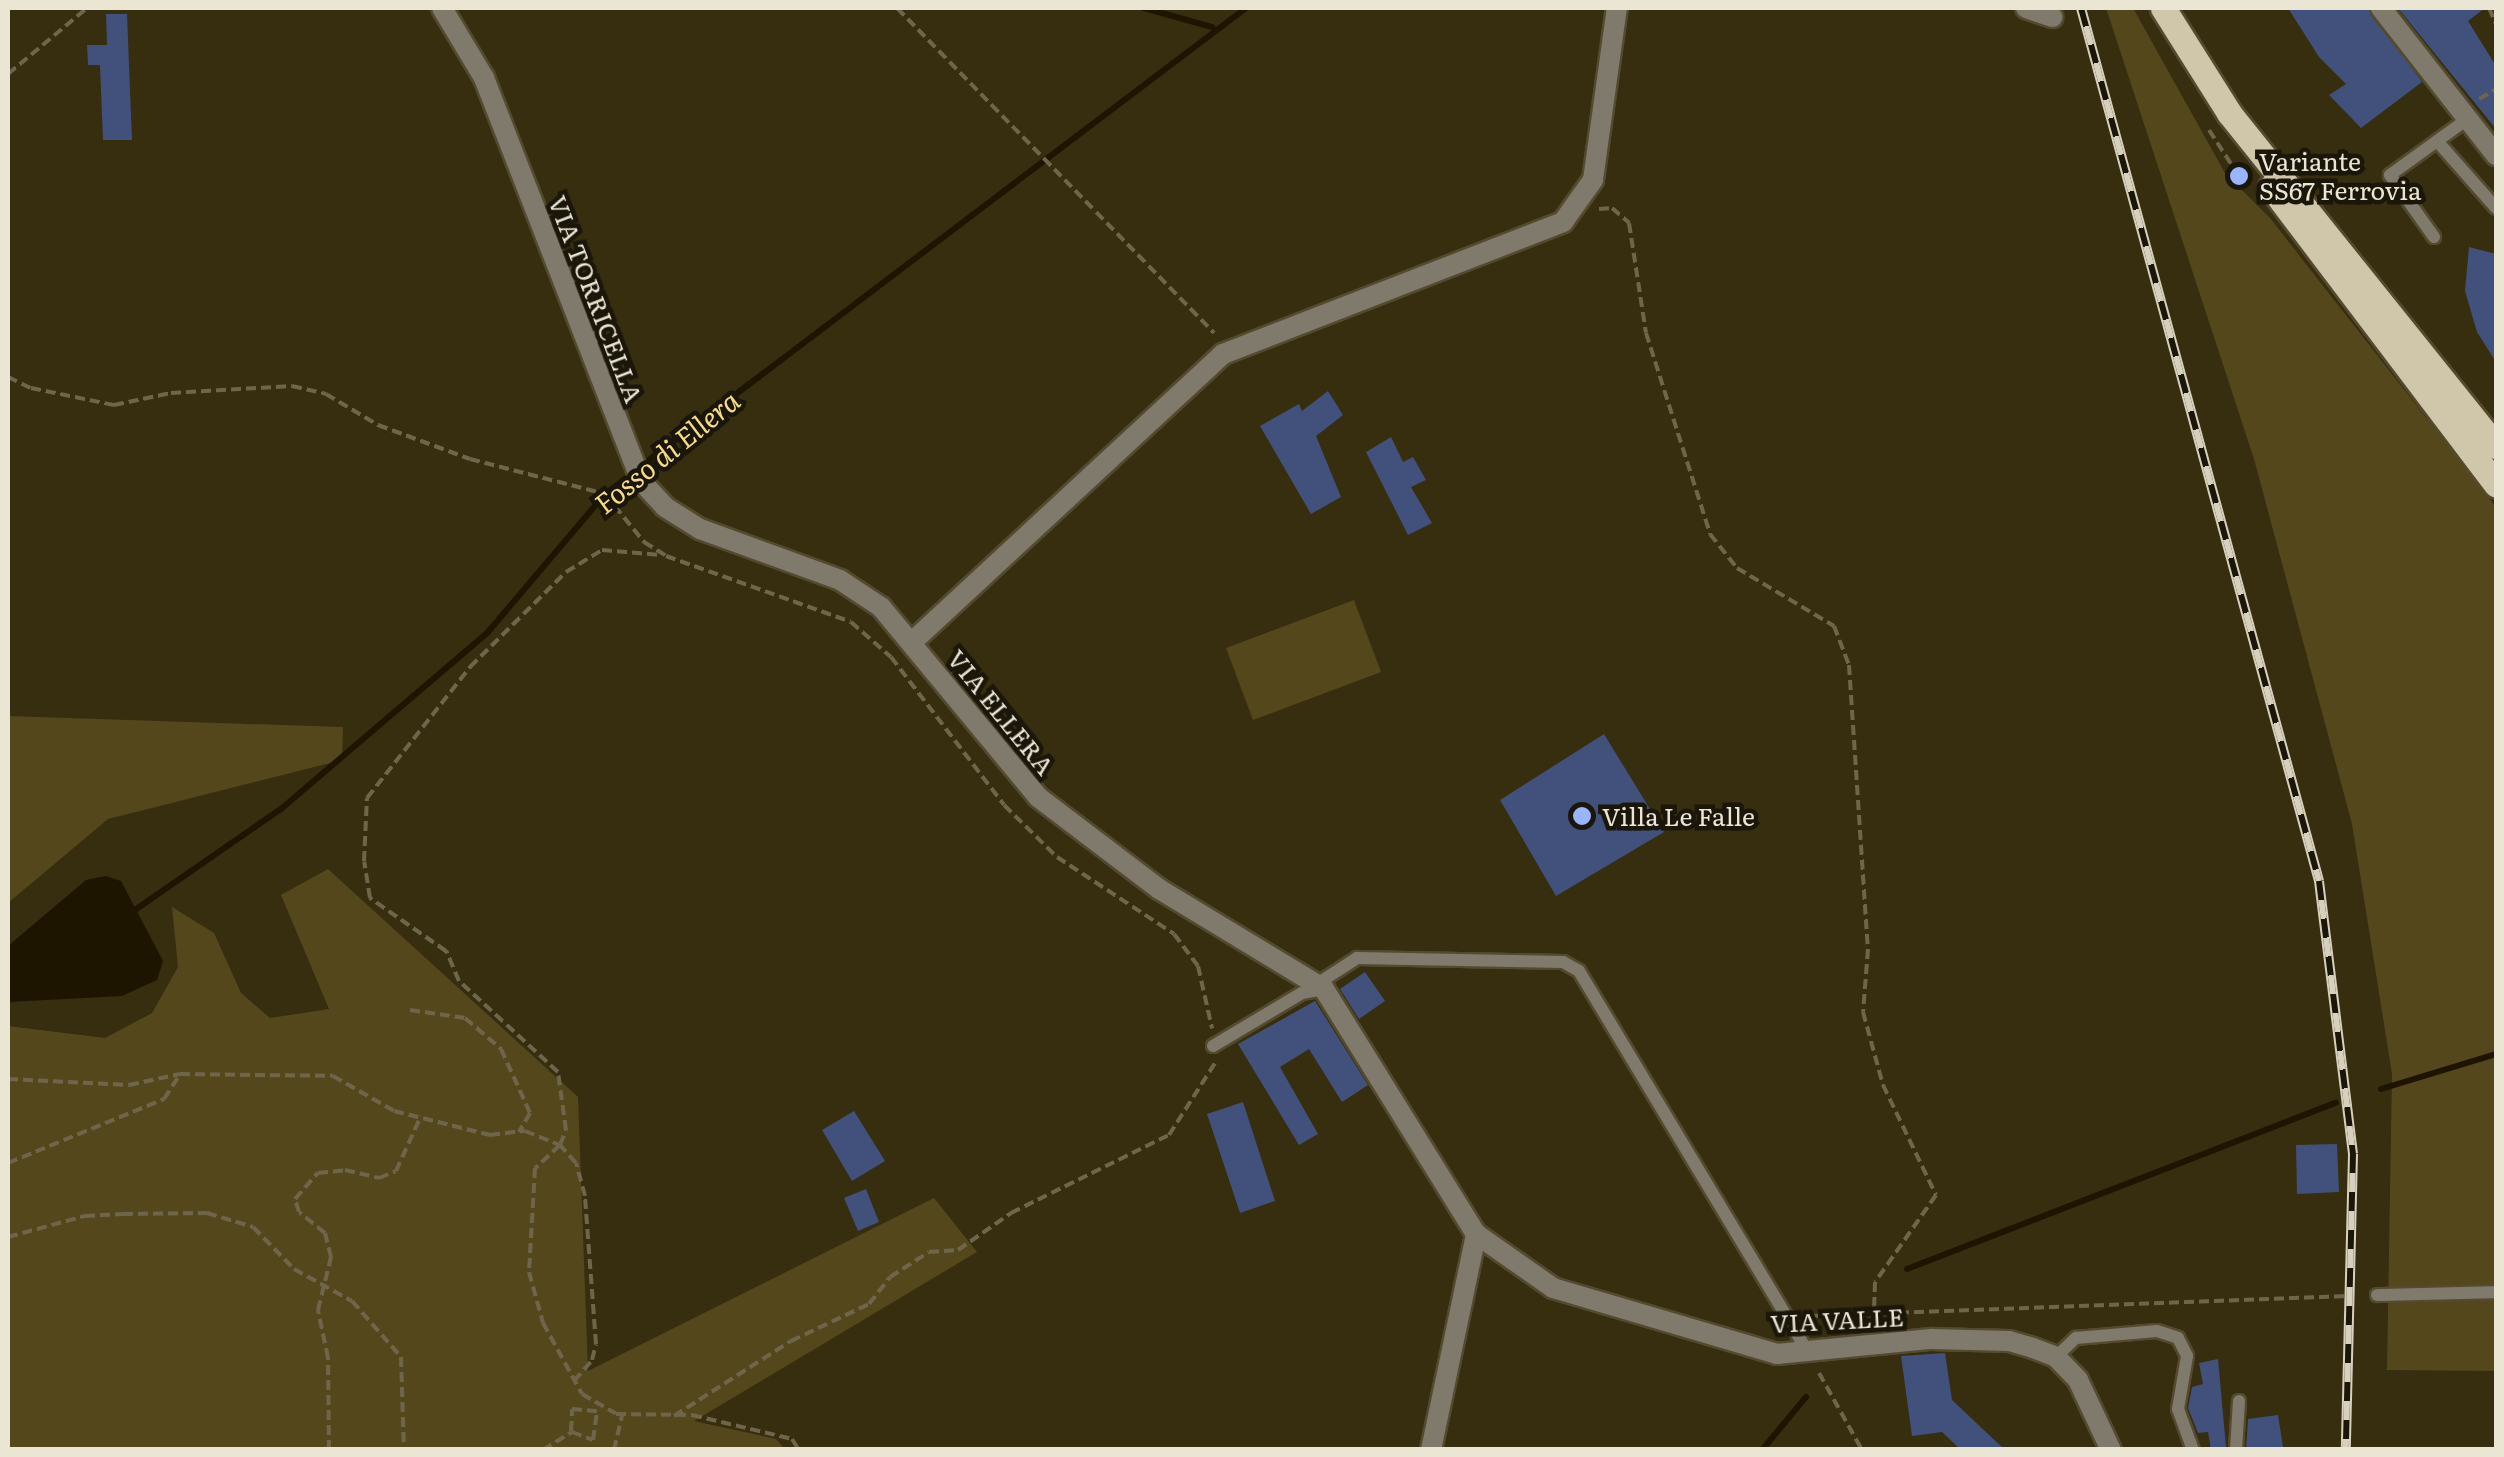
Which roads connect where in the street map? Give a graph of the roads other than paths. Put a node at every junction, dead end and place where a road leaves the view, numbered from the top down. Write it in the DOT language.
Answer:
graph roads {
  1 [pos="442,8"];
  2 [pos="1617,8"];
  3 [pos="2026,8"];
  4 [pos="2163,8"];
  5 [pos="2381,8"];
  6 [pos="2052,16"];
  7 [pos="2229,113"];
  8 [pos="2466,120"];
  9 [pos="2437,141"];
  10 [pos="2496,155"];
  11 [pos="2496,208"];
  12 [pos="2434,237"];
  13 [pos="2496,446"];
  14 [pos="2496,486"];
  15 [pos="912,642"];
  16 [pos="1320,986"];
  17 [pos="1213,1046"];
  18 [pos="1476,1234"];
  19 [pos="2496,1292"];
  20 [pos="2377,1295"];
  21 [pos="1807,1351"];
  22 [pos="2056,1357"];
  23 [pos="2240,1401"];
  24 [pos="1432,1450"];
  25 [pos="2110,1450"];
  26 [pos="2193,1450"];
  27 [pos="2236,1450"];
  1 -- 15 [label="street, VIA TORRICELLA"];
  2 -- 15 [label="street, VIA ELLERA"];
  3 -- 6 [label="street"];
  4 -- 7 [label="main road"];
  5 -- 8 [label="street"];
  7 -- 13 [label="main road"];
  7 -- 14 [label="main road"];
  8 -- 9 [label="lane"];
  8 -- 10 [label="street"];
  9 -- 11 [label="lane"];
  9 -- 12 [label="lane"];
  15 -- 16 [label="street, VIA ELLERA"];
  16 -- 17 [label="lane"];
  16 -- 18 [label="street, VIA ELLERA"];
  16 -- 21 [label="lane"];
  18 -- 21 [label="street, VIA VALLE"];
  18 -- 24 [label="street"];
  19 -- 20 [label="lane"];
  21 -- 22 [label="street, VIA VALLE"];
  22 -- 25 [label="street"];
  22 -- 26 [label="lane"];
  23 -- 27 [label="lane"];
}
